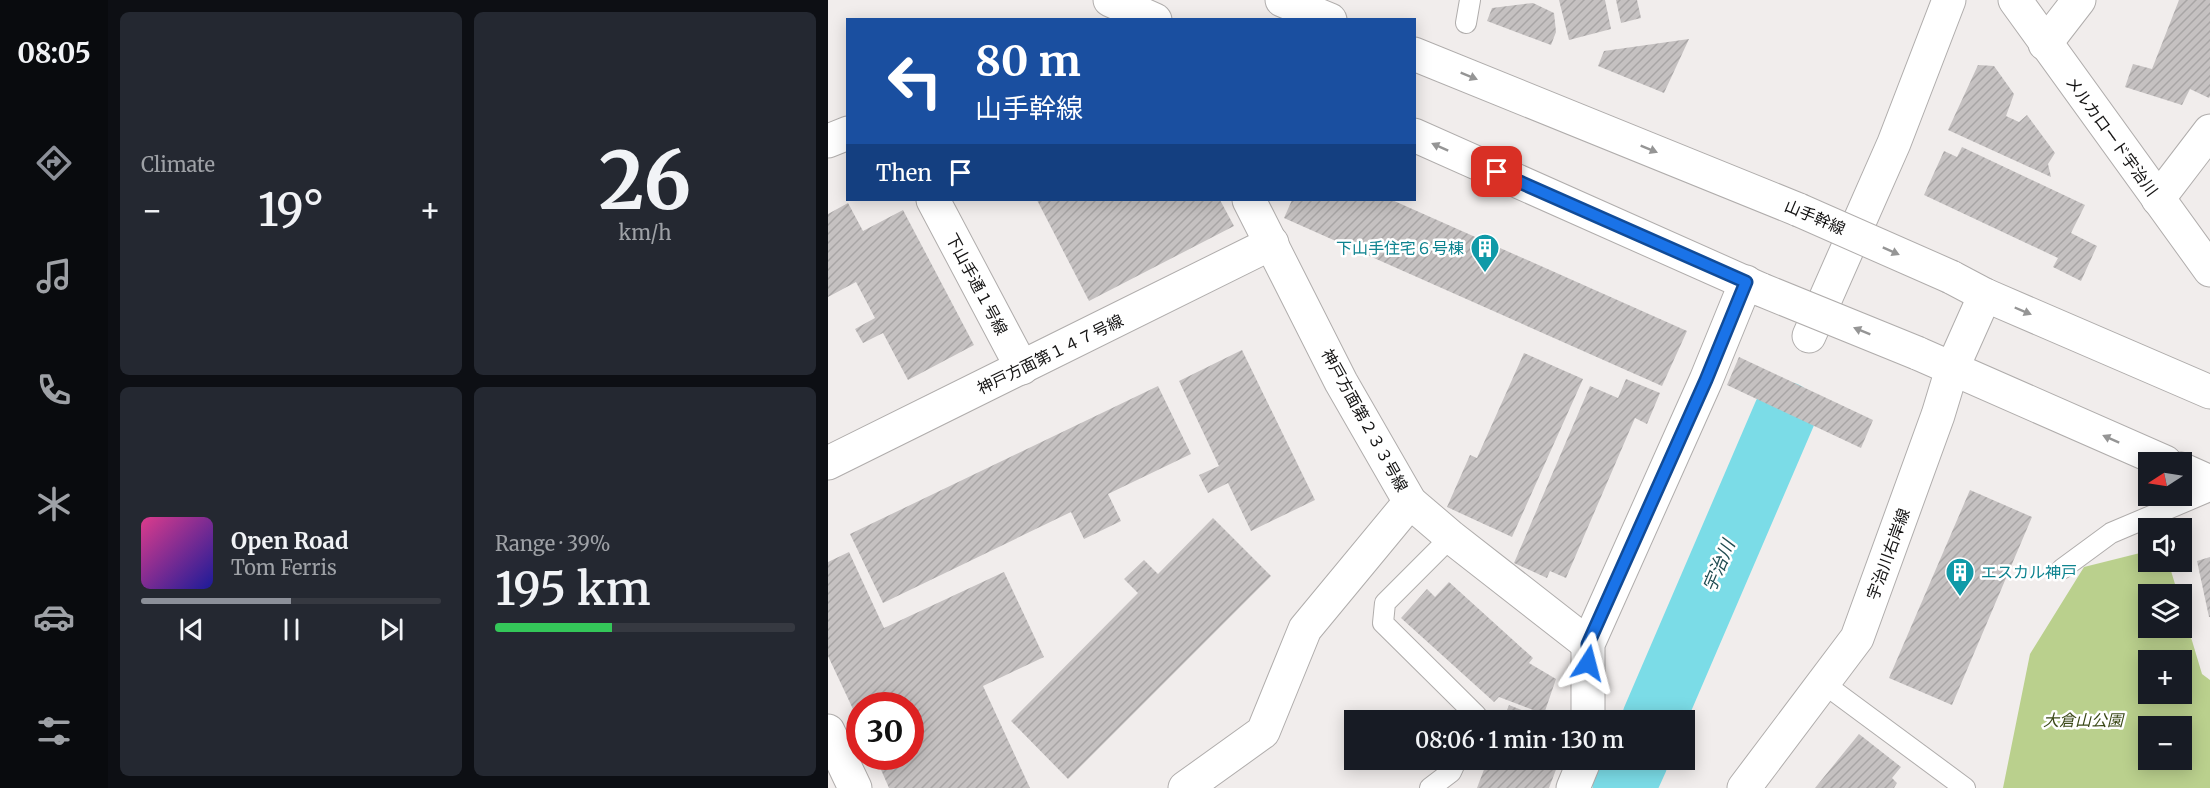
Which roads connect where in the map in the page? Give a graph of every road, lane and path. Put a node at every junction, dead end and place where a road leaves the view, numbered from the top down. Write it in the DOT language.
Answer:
graph roads {
  1 [pos="1282,0"];
  2 [pos="1470,0"];
  3 [pos="1949,0"];
  4 [pos="2015,0"];
  5 [pos="2079,0"];
  6 [pos="1325,18"];
  7 [pos="1466,23"];
  8 [pos="2045,44"];
  9 [pos="1416,55"];
  10 [pos="2210,131"];
  11 [pos="846,134"];
  12 [pos="1416,136"];
  13 [pos="828,141"];
  14 [pos="2158,199"];
  15 [pos="934,201"];
  16 [pos="1250,201"];
  17 [pos="1272,243"];
  18 [pos="2210,270"];
  19 [pos="1754,286"];
  20 [pos="1985,295"];
  21 [pos="1809,336"];
  22 [pos="1022,368"];
  23 [pos="1952,369"];
  24 [pos="2210,392"];
  25 [pos="2142,452"];
  26 [pos="828,463"];
  27 [pos="2192,474"];
  28 [pos="2210,482"];
  29 [pos="2210,491"];
  30 [pos="1410,502"];
  31 [pos="1451,537"];
  32 [pos="2062,569"];
  33 [pos="1588,644"];
  34 [pos="1823,683"];
  35 [pos="1471,710"];
  36 [pos="1588,710"];
  37 [pos="828,731"];
  38 [pos="1452,770"];
  39 [pos="1580,770"];
  40 [pos="855,788"];
  41 [pos="1185,788"];
  42 [pos="1430,788"];
  43 [pos="1573,788"];
  44 [pos="1744,788"];
  45 [pos="1965,788"];
  1 -- 6 [label="street"];
  2 -- 7 [label="lane"];
  3 -- 21 [label="street"];
  4 -- 8 [label="street, メルカロード宇治川"];
  5 -- 8 [label="street"];
  8 -- 14 [label="street, メルカロード宇治川"];
  9 -- 20 [label="street, 山手幹線, one-way, bridge"];
  10 -- 14 [label="street"];
  11 -- 13 [label="street"];
  19 -- 12 [label="street, one-way"];
  14 -- 18 [label="street, メルカロード宇治川"];
  15 -- 22 [label="street, 下山手通１号線"];
  16 -- 17 [label="street, 神戸方面第２３３号線"];
  17 -- 22 [label="street, 神戸方面第１４７号線"];
  17 -- 30 [label="street, 神戸方面第２３３号線"];
  23 -- 19 [label="street, one-way, bridge"];
  19 -- 33 [label="street"];
  20 -- 23 [label="street, 宇治川右岸線"];
  20 -- 24 [label="street, 山手幹線, one-way"];
  22 -- 26 [label="street, 神戸方面第１４７号線"];
  25 -- 23 [label="street, one-way"];
  23 -- 34 [label="street, 宇治川右岸線"];
  27 -- 28 [label="street"];
  29 -- 32 [label="lane"];
  30 -- 31 [label="street, 神戸方面第２３３号線"];
  30 -- 41 [label="street"];
  31 -- 33 [label="street, 神戸方面第２３３号線"];
  31 -- 35 [label="lane"];
  33 -- 36 [label="street"];
  34 -- 44 [label="street, 宇治川右岸線"];
  34 -- 45 [label="lane"];
  37 -- 40 [label="street"];
  38 -- 42 [label="lane"];
  39 -- 43 [label="street"];
}
